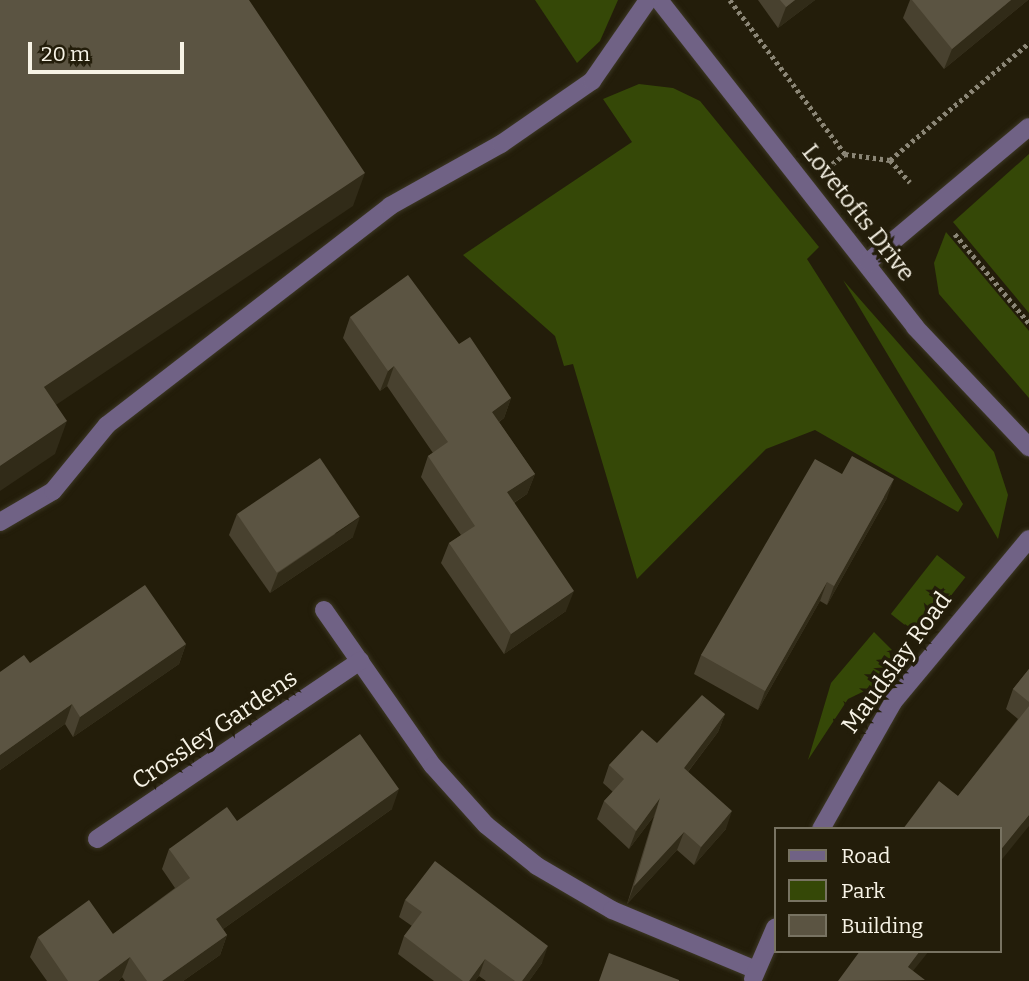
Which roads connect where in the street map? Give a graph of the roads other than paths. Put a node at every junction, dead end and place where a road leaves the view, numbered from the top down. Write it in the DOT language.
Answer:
graph roads {
  1 [pos="648,0"];
  2 [pos="659,0"];
  3 [pos="1029,127"];
  4 [pos="869,262"];
  5 [pos="1029,447"];
  6 [pos="0,522"];
  7 [pos="1029,538"];
  8 [pos="324,610"];
  9 [pos="360,661"];
  10 [pos="822,827"];
  11 [pos="97,839"];
  12 [pos="774,930"];
  13 [pos="754,976"];
  1 -- 6 [label="street"];
  2 -- 4 [label="street, Lovetofts Drive"];
  3 -- 4 [label="street"];
  4 -- 5 [label="street, Lovetofts Drive"];
  7 -- 10 [label="street, Maudslay Road"];
  8 -- 9 [label="street"];
  9 -- 11 [label="street, Crossley Gardens"];
  9 -- 13 [label="street"];
  12 -- 13 [label="street"];
}
